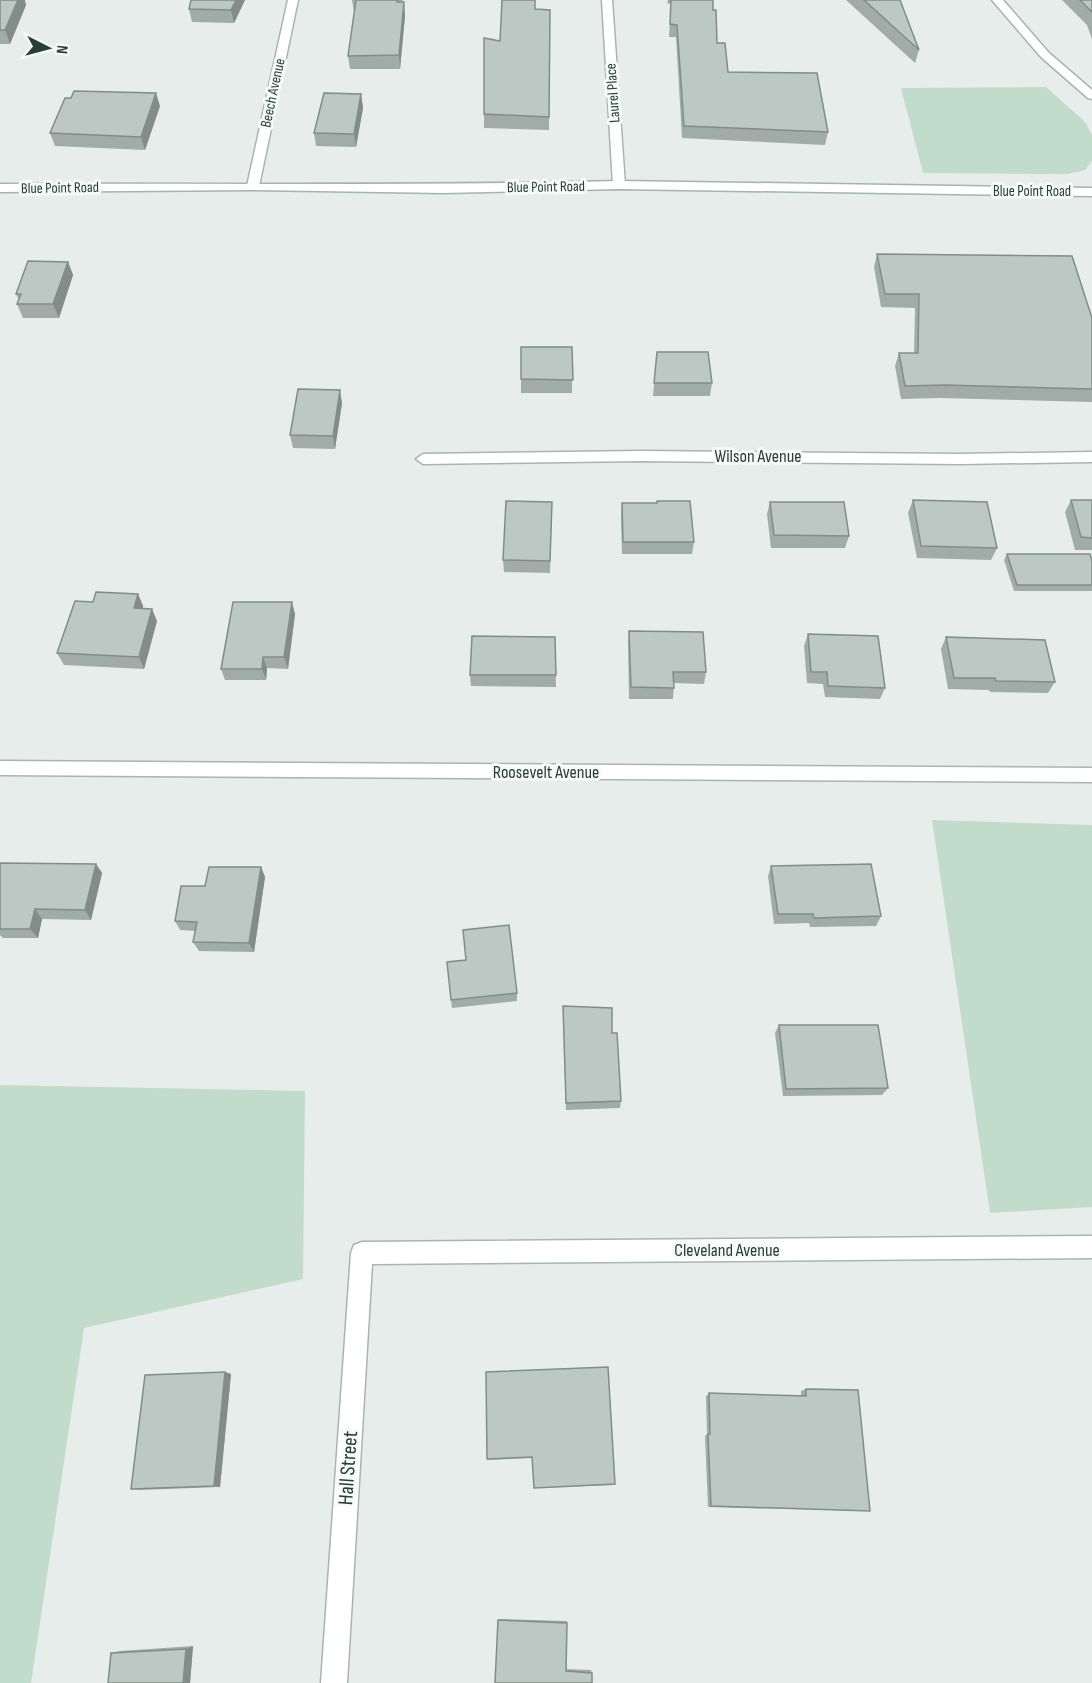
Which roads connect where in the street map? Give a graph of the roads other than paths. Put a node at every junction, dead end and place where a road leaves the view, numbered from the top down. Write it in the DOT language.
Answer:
graph roads {
  1 [pos="292,0"];
  2 [pos="607,0"];
  3 [pos="997,0"];
  4 [pos="1092,96"];
  5 [pos="619,185"];
  6 [pos="253,186"];
  7 [pos="0,188"];
  8 [pos="1092,192"];
  9 [pos="1092,457"];
  10 [pos="423,459"];
  11 [pos="0,768"];
  12 [pos="1092,776"];
  13 [pos="1092,1247"];
  14 [pos="362,1253"];
  15 [pos="334,1683"];
  1 -- 6 [label="street, Beech Avenue"];
  2 -- 5 [label="street, Laurel Place"];
  3 -- 4 [label="street"];
  5 -- 6 [label="street, Blue Point Road"];
  5 -- 8 [label="street, Blue Point Road"];
  6 -- 7 [label="street, Blue Point Road"];
  9 -- 10 [label="street, Wilson Avenue"];
  11 -- 12 [label="street, Roosevelt Avenue"];
  13 -- 14 [label="street, Cleveland Avenue"];
  14 -- 15 [label="street, Hall Street"];
}
